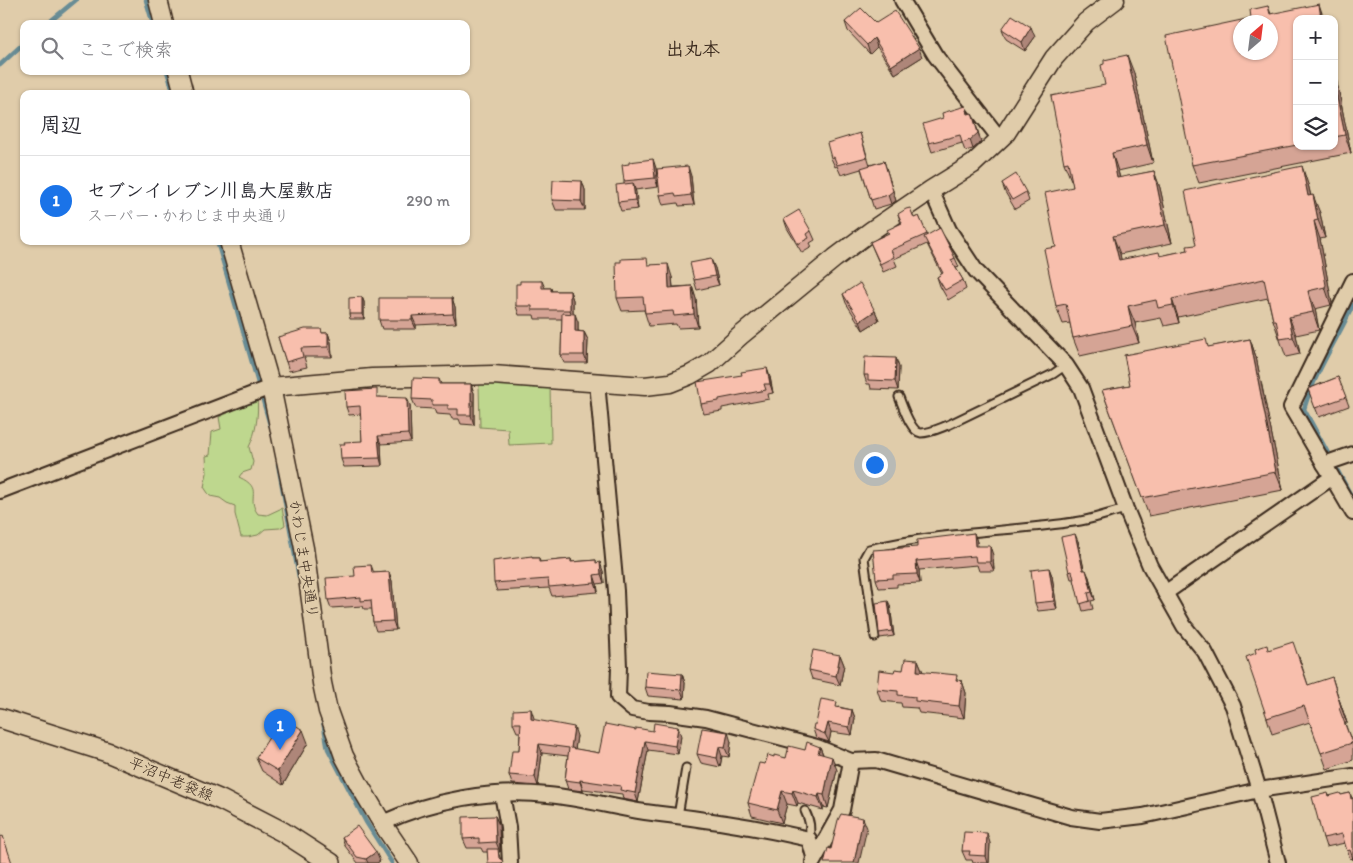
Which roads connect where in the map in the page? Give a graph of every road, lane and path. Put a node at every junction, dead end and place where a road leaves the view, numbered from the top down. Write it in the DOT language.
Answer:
graph roads {
  1 [pos="158,0"];
  2 [pos="902,0"];
  3 [pos="1115,0"];
  4 [pos="163,20"];
  5 [pos="179,75"];
  6 [pos="183,90"];
  7 [pos="1000,139"];
  8 [pos="931,190"];
  9 [pos="230,245"];
  10 [pos="1353,281"];
  11 [pos="1066,365"];
  12 [pos="597,382"];
  13 [pos="271,387"];
  14 [pos="899,397"];
  15 [pos="1353,454"];
  16 [pos="1324,464"];
  17 [pos="1331,478"];
  18 [pos="0,491"];
  19 [pos="1126,509"];
  20 [pos="1353,513"];
  21 [pos="1165,593"];
  22 [pos="875,637"];
  23 [pos="0,718"];
  24 [pos="850,761"];
  25 [pos="686,768"];
  26 [pos="1353,776"];
  27 [pos="1259,790"];
  28 [pos="502,794"];
  29 [pos="805,811"];
  30 [pos="678,816"];
  31 [pos="382,823"];
  32 [pos="809,839"];
  33 [pos="813,860"];
  34 [pos="330,863"];
  35 [pos="408,863"];
  36 [pos="510,863"];
  37 [pos="1278,863"];
  1 -- 4 [label="street"];
  2 -- 7 [label="street"];
  3 -- 7 [label="street"];
  5 -- 6 [label="street"];
  7 -- 8 [label="street"];
  8 -- 11 [label="street"];
  8 -- 12 [label="street"];
  9 -- 13 [label="street, かわじま中央通り"];
  10 -- 16 [label="street"];
  11 -- 14 [label="lane"];
  11 -- 19 [label="street"];
  12 -- 13 [label="street"];
  12 -- 24 [label="street"];
  13 -- 18 [label="street"];
  13 -- 31 [label="street, かわじま中央通り"];
  15 -- 16 [label="street"];
  16 -- 17 [label="street"];
  17 -- 20 [label="street"];
  17 -- 21 [label="street"];
  19 -- 21 [label="street"];
  19 -- 22 [label="lane"];
  21 -- 27 [label="street"];
  23 -- 34 [label="main road, 平沼中老袋線"];
  24 -- 27 [label="street"];
  24 -- 33 [label="street"];
  25 -- 30 [label="lane"];
  26 -- 27 [label="street"];
  27 -- 37 [label="street"];
  28 -- 30 [label="street"];
  28 -- 31 [label="street"];
  28 -- 36 [label="street"];
  29 -- 32 [label="lane"];
  30 -- 32 [label="street"];
  31 -- 35 [label="street, かわじま中央通り"];
  32 -- 33 [label="street"];
}
